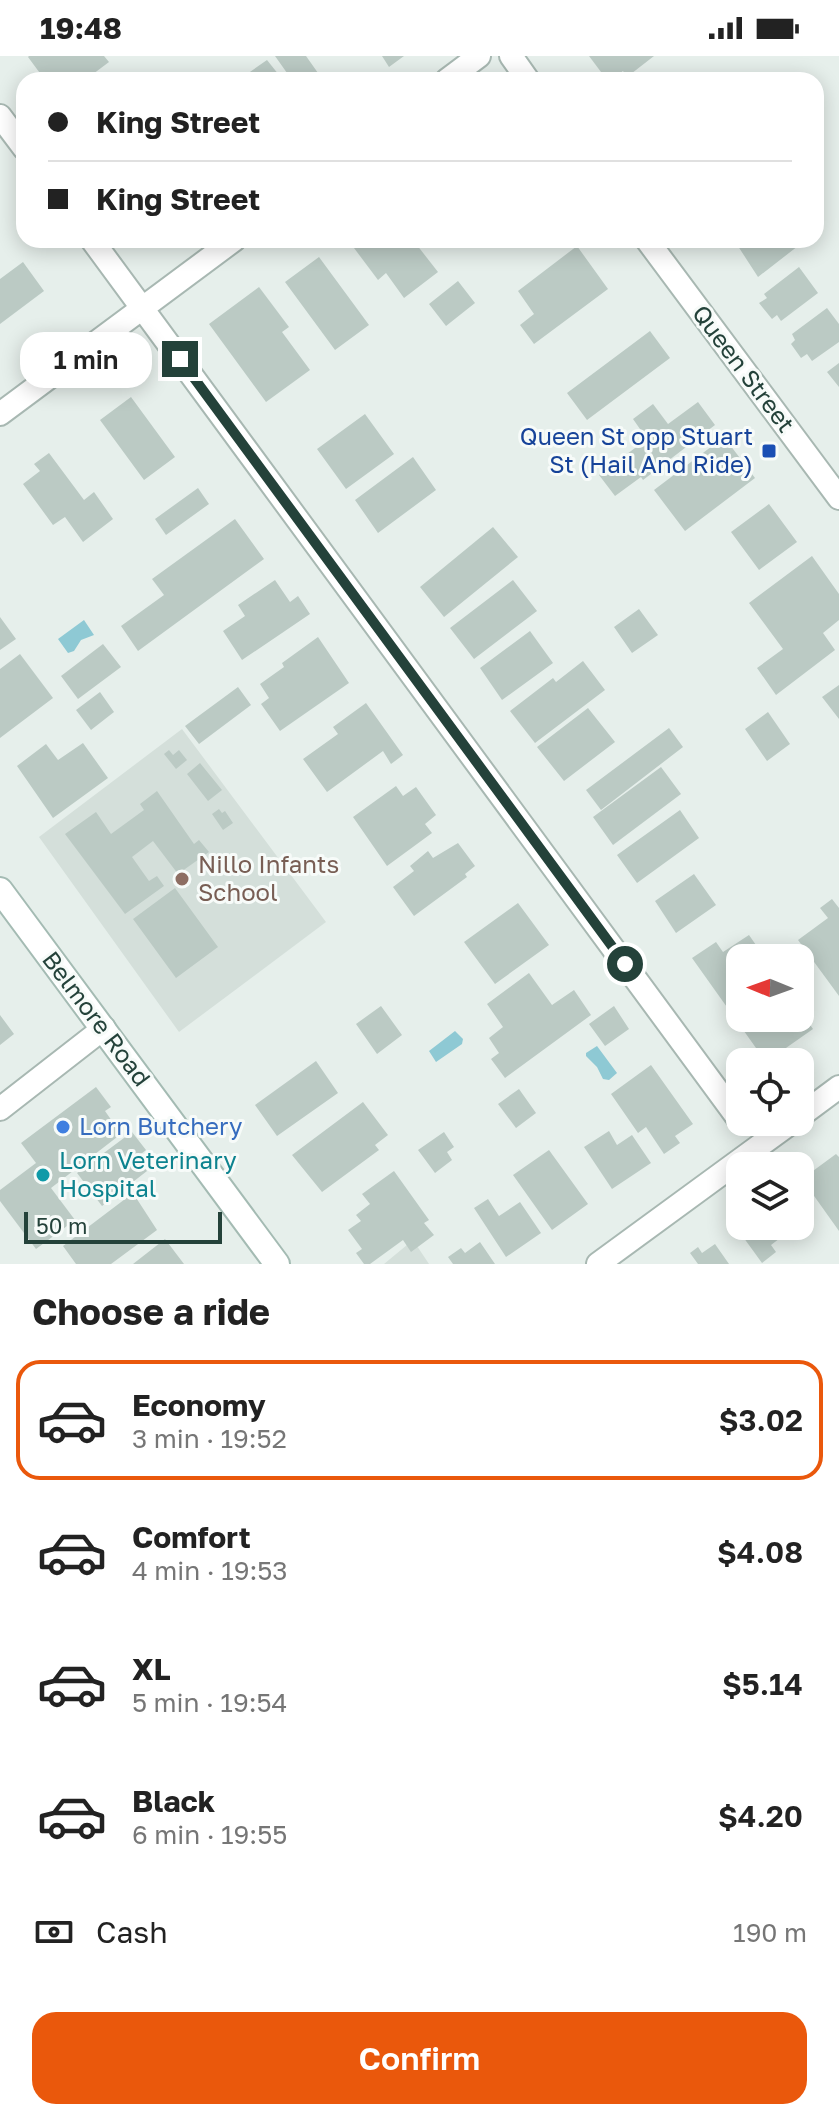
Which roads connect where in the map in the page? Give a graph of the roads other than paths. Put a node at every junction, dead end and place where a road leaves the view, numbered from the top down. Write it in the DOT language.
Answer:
graph roads {
  1 [pos="479,56"];
  2 [pos="458,72"];
  3 [pos="0,116"];
  4 [pos="16,137"];
  5 [pos="98,248"];
  6 [pos="223,248"];
  7 [pos="653,248"];
  8 [pos="143,308"];
  9 [pos="0,414"];
  10 [pos="836,487"];
  11 [pos="0,890"];
  12 [pos="104,1028"];
  13 [pos="839,1087"];
  14 [pos="726,1103"];
  15 [pos="814,1106"];
  16 [pos="0,1109"];
  17 [pos="751,1136"];
  18 [pos="774,1136"];
  19 [pos="759,1147"];
  20 [pos="277,1264"];
  21 [pos="598,1264"];
  1 -- 2 [label="street"];
  3 -- 4 [label="street"];
  5 -- 8 [label="street"];
  6 -- 8 [label="street"];
  7 -- 10 [label="street, Queen Street"];
  8 -- 9 [label="street"];
  8 -- 14 [label="street"];
  11 -- 12 [label="main road, Belmore Road"];
  12 -- 16 [label="street"];
  12 -- 20 [label="main road, Belmore Road"];
  13 -- 15 [label="street"];
  17 -- 19 [label="street"];
  18 -- 19 [label="street"];
  19 -- 21 [label="street"];
}
